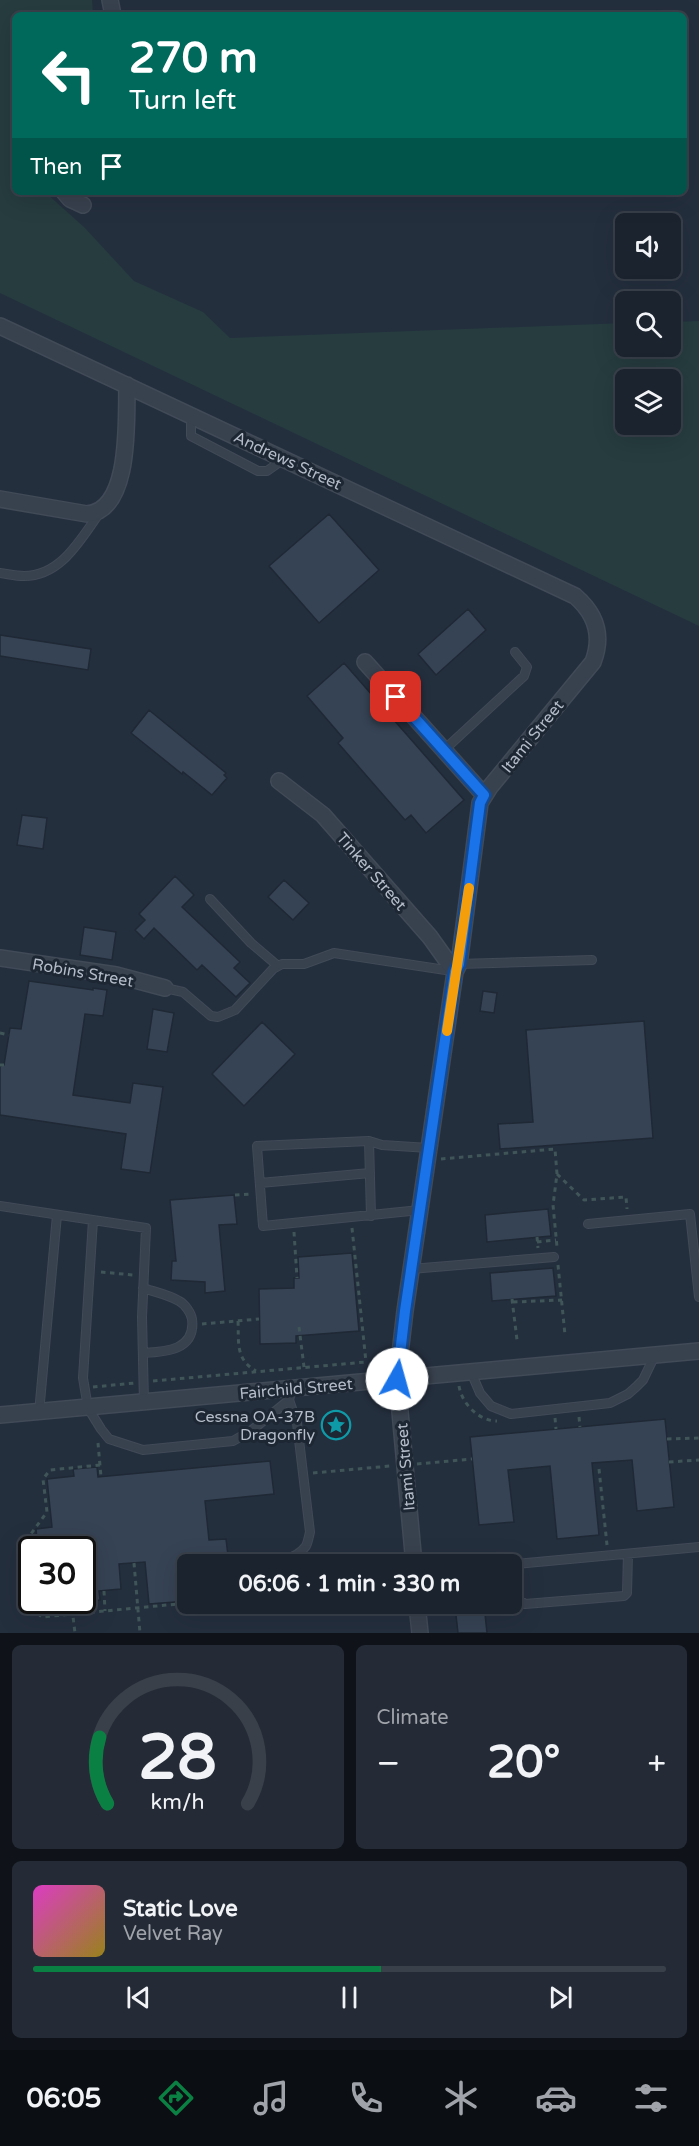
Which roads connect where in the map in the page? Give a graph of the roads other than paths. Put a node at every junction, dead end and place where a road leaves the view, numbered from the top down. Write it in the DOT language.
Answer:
graph roads {
  1 [pos="67,195"];
  2 [pos="83,205"];
  3 [pos="0,326"];
  4 [pos="127,385"];
  5 [pos="191,415"];
  6 [pos="285,458"];
  7 [pos="0,500"];
  8 [pos="101,510"];
  9 [pos="0,573"];
  10 [pos="575,596"];
  11 [pos="515,652"];
  12 [pos="364,662"];
  13 [pos="444,750"];
  14 [pos="279,781"];
  15 [pos="484,795"];
  16 [pos="210,899"];
  17 [pos="0,958"];
  18 [pos="592,960"];
  19 [pos="278,966"];
  20 [pos="457,968"];
  21 [pos="165,988"];
  22 [pos="369,1141"];
  23 [pos="428,1154"];
  24 [pos="370,1173"];
  25 [pos="260,1183"];
  26 [pos="0,1206"];
  27 [pos="420,1210"];
  28 [pos="57,1215"];
  29 [pos="371,1216"];
  30 [pos="93,1220"];
  31 [pos="588,1224"];
  32 [pos="556,1258"];
  33 [pos="411,1269"];
  34 [pos="144,1288"];
  35 [pos="699,1297"];
  36 [pos="699,1351"];
  37 [pos="143,1353"];
  38 [pos="655,1355"];
  39 [pos="471,1372"];
  40 [pos="397,1379"];
  41 [pos="296,1392"];
  42 [pos="144,1403"];
  43 [pos="39,1413"];
  44 [pos="92,1414"];
  45 [pos="0,1415"];
  46 [pos="699,1547"];
  47 [pos="296,1554"];
  48 [pos="413,1554"];
  49 [pos="628,1554"];
  50 [pos="418,1614"];
  51 [pos="420,1633"];
  1 -- 2 [label="street"];
  3 -- 4 [label="street, Andrews Street"];
  4 -- 5 [label="street, Andrews Street"];
  4 -- 8 [label="street"];
  5 -- 6 [label="street, Andrews Street"];
  5 -- 6 [label="lane"];
  6 -- 10 [label="street, Andrews Street"];
  7 -- 8 [label="street"];
  8 -- 9 [label="lane"];
  10 -- 15 [label="street, Itami Street"];
  11 -- 13 [label="lane"];
  12 -- 13 [label="street"];
  13 -- 15 [label="street"];
  14 -- 20 [label="street, Tinker Street"];
  15 -- 20 [label="street, Itami Street"];
  16 -- 19 [label="lane"];
  17 -- 21 [label="street, Robins Street"];
  18 -- 20 [label="lane"];
  19 -- 20 [label="lane"];
  19 -- 21 [label="lane"];
  20 -- 23 [label="street, Itami Street"];
  22 -- 23 [label="lane"];
  22 -- 24 [label="lane"];
  22 -- 25 [label="lane"];
  23 -- 27 [label="street, Itami Street"];
  24 -- 25 [label="lane"];
  24 -- 29 [label="lane"];
  25 -- 29 [label="lane"];
  26 -- 28 [label="lane"];
  27 -- 29 [label="lane"];
  27 -- 33 [label="street, Itami Street"];
  28 -- 30 [label="lane"];
  28 -- 43 [label="lane"];
  30 -- 34 [label="lane"];
  30 -- 44 [label="lane"];
  31 -- 35 [label="lane"];
  32 -- 33 [label="lane"];
  33 -- 40 [label="street, Itami Street"];
  34 -- 37 [label="lane"];
  34 -- 37 [label="lane"];
  36 -- 38 [label="street, Fairchild Street"];
  37 -- 42 [label="lane"];
  38 -- 39 [label="street, Fairchild Street"];
  38 -- 39 [label="lane"];
  39 -- 40 [label="street, Fairchild Street"];
  40 -- 41 [label="street, Fairchild Street"];
  40 -- 48 [label="street, Itami Street"];
  41 -- 42 [label="street, Fairchild Street"];
  41 -- 44 [label="lane"];
  41 -- 47 [label="lane"];
  42 -- 44 [label="street, Fairchild Street"];
  43 -- 44 [label="street, Fairchild Street"];
  43 -- 45 [label="street, Fairchild Street"];
  46 -- 49 [label="lane"];
  49 -- 49 [label="lane"];
  50 -- 51 [label="street"];
}
